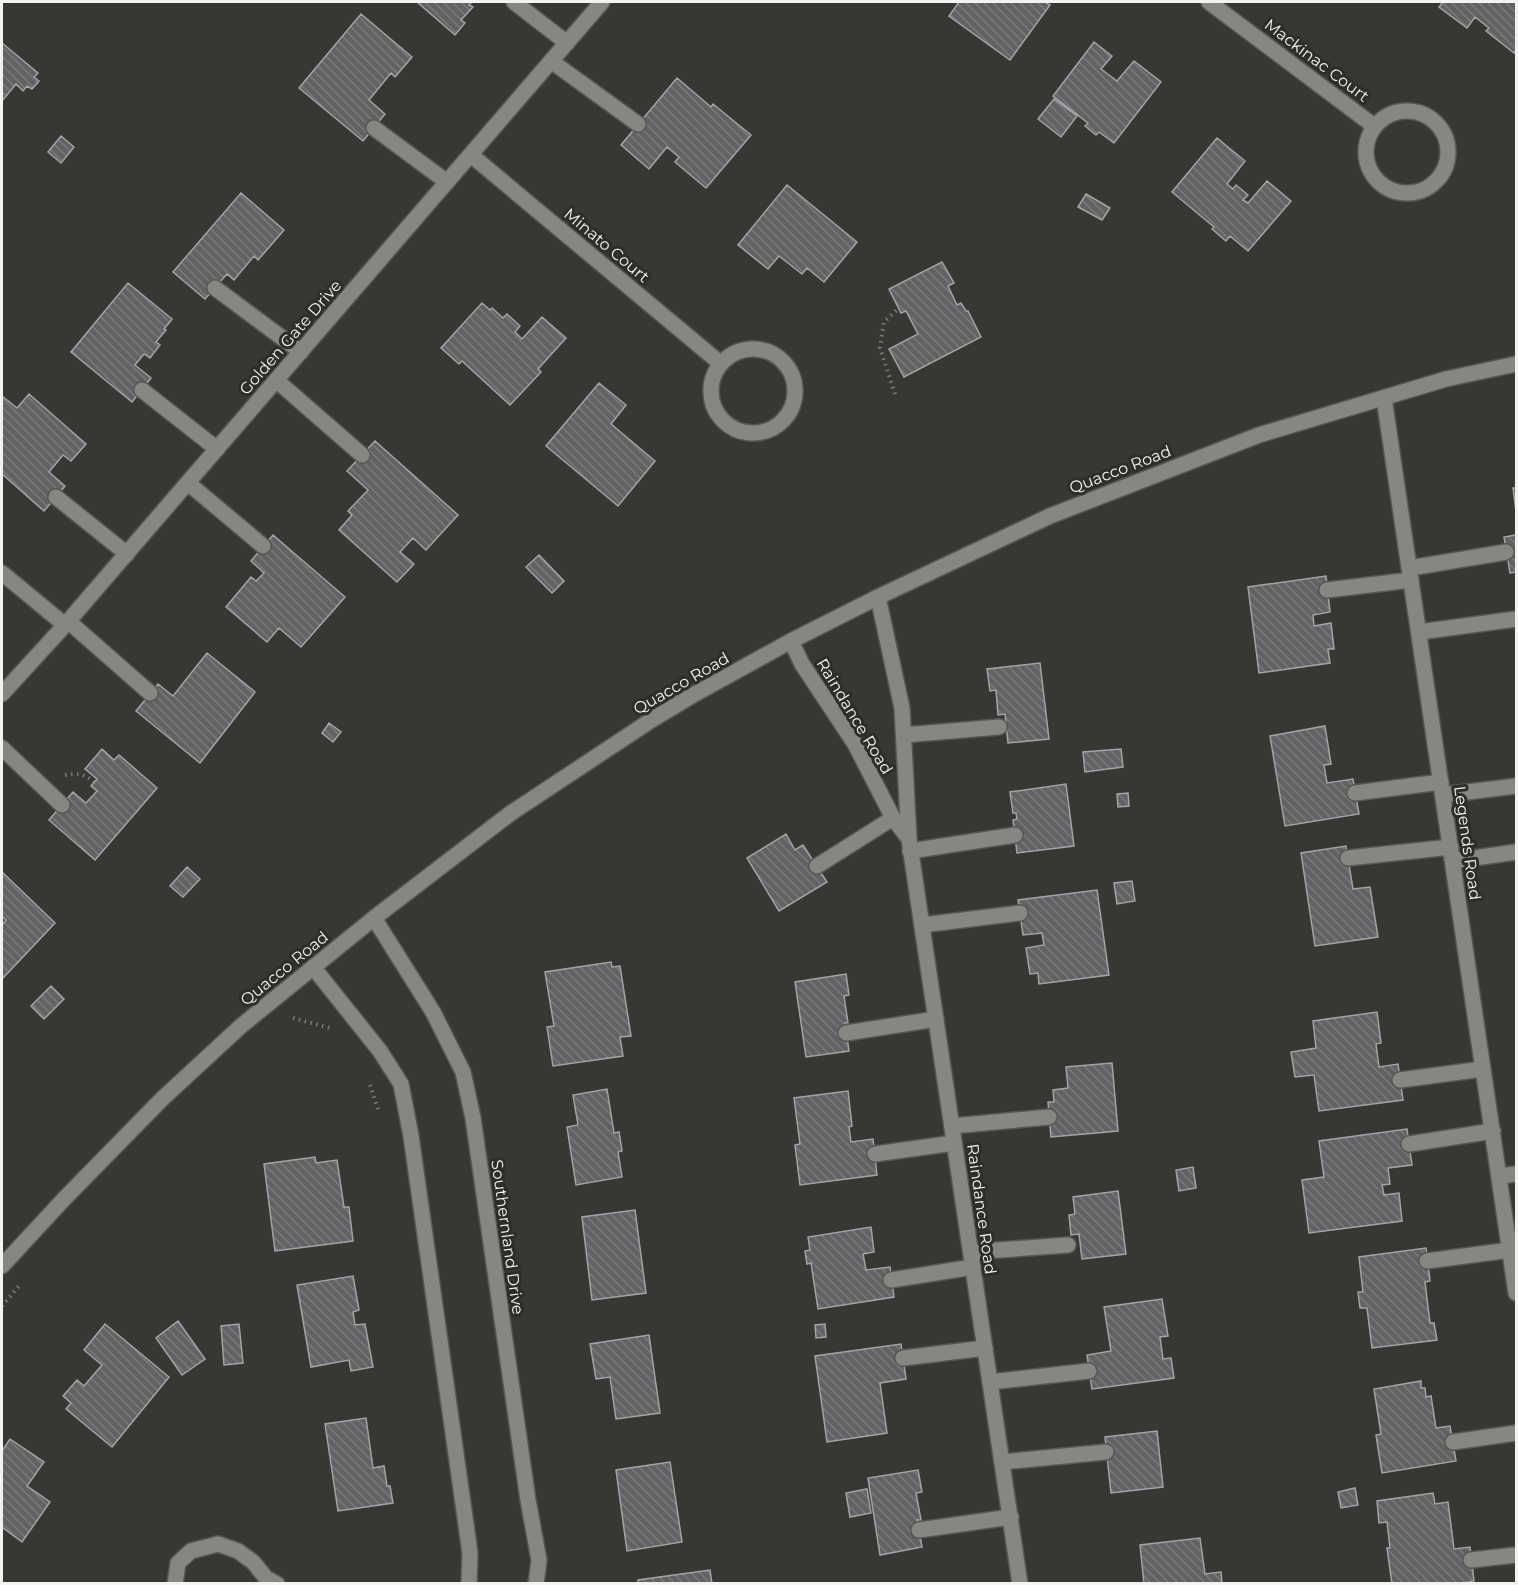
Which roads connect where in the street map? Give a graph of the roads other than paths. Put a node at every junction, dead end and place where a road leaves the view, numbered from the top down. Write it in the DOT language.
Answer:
graph roads {
  1 [pos="514,2"];
  2 [pos="602,2"];
  3 [pos="1209,2"];
  4 [pos="567,43"];
  5 [pos="551,62"];
  6 [pos="638,124"];
  7 [pos="1374,126"];
  8 [pos="374,128"];
  9 [pos="471,155"];
  10 [pos="447,183"];
  11 [pos="215,288"];
  12 [pos="302,352"];
  13 [pos="720,363"];
  14 [pos="1516,364"];
  15 [pos="276,380"];
  16 [pos="142,390"];
  17 [pos="1384,398"];
  18 [pos="217,449"];
  19 [pos="362,455"];
  20 [pos="188,483"];
  21 [pos="56,497"];
  22 [pos="263,546"];
  23 [pos="1506,552"];
  24 [pos="127,554"];
  25 [pos="2,573"];
  26 [pos="1410,574"];
  27 [pos="1327,590"];
  28 [pos="878,597"];
  29 [pos="1516,619"];
  30 [pos="66,623"];
  31 [pos="1419,632"];
  32 [pos="791,641"];
  33 [pos="150,693"];
  34 [pos="2,694"];
  35 [pos="999,727"];
  36 [pos="904,735"];
  37 [pos="2,748"];
  38 [pos="1516,786"];
  39 [pos="1442,788"];
  40 [pos="1355,793"];
  41 [pos="62,805"];
  42 [pos="893,818"];
  43 [pos="1015,836"];
  44 [pos="910,845"];
  45 [pos="1516,852"];
  46 [pos="1452,854"];
  47 [pos="1348,858"];
  48 [pos="817,866"];
  49 [pos="1020,913"];
  50 [pos="374,918"];
  51 [pos="922,925"];
  52 [pos="313,968"];
  53 [pos="936,1019"];
  54 [pos="846,1033"];
  55 [pos="1484,1069"];
  56 [pos="1400,1080"];
  57 [pos="1049,1117"];
  58 [pos="952,1125"];
  59 [pos="1493,1131"];
  60 [pos="954,1143"];
  61 [pos="1409,1144"];
  62 [pos="875,1154"];
  63 [pos="1516,1173"];
  64 [pos="1499,1176"];
  65 [pos="1068,1245"];
  66 [pos="1510,1250"];
  67 [pos="971,1252"];
  68 [pos="1427,1261"];
  69 [pos="2,1266"];
  70 [pos="973,1268"];
  71 [pos="891,1280"];
  72 [pos="1516,1293"];
  73 [pos="985,1348"];
  74 [pos="903,1358"];
  75 [pos="1089,1371"];
  76 [pos="990,1382"];
  77 [pos="1516,1433"];
  78 [pos="1453,1442"];
  79 [pos="1106,1452"];
  80 [pos="1002,1462"];
  81 [pos="1011,1517"];
  82 [pos="919,1530"];
  83 [pos="1516,1555"];
  84 [pos="1471,1560"];
  85 [pos="175,1584"];
  86 [pos="277,1584"];
  87 [pos="469,1584"];
  88 [pos="536,1584"];
  89 [pos="1020,1584"];
  1 -- 4 [label="street"];
  2 -- 4 [label="street, Golden Gate Drive"];
  3 -- 7 [label="street, Mackinac Court"];
  4 -- 5 [label="street, Golden Gate Drive"];
  5 -- 6 [label="street"];
  5 -- 9 [label="street, Golden Gate Drive"];
  7 -- 7 [label="street, Mackinac Court"];
  8 -- 10 [label="street"];
  9 -- 10 [label="street, Golden Gate Drive"];
  9 -- 13 [label="street, Minato Court"];
  10 -- 12 [label="street, Golden Gate Drive"];
  11 -- 12 [label="street"];
  12 -- 15 [label="street, Golden Gate Drive"];
  13 -- 13 [label="street"];
  14 -- 17 [label="street, Quacco Road"];
  15 -- 18 [label="street, Golden Gate Drive"];
  15 -- 19 [label="street"];
  16 -- 18 [label="street"];
  17 -- 26 [label="street, Legends Road"];
  17 -- 28 [label="street, Quacco Road"];
  18 -- 20 [label="street, Golden Gate Drive"];
  20 -- 22 [label="street"];
  20 -- 24 [label="street, Golden Gate Drive"];
  21 -- 24 [label="street"];
  23 -- 26 [label="street"];
  24 -- 30 [label="street, Golden Gate Drive"];
  25 -- 30 [label="street"];
  26 -- 27 [label="street"];
  26 -- 31 [label="street, Legends Road"];
  28 -- 32 [label="street, Quacco Road"];
  28 -- 36 [label="street, Raindance Road"];
  29 -- 31 [label="street"];
  30 -- 33 [label="street"];
  30 -- 34 [label="street, Golden Gate Drive"];
  31 -- 39 [label="street, Legends Road"];
  32 -- 42 [label="street, Raindance Road"];
  32 -- 50 [label="street, Quacco Road"];
  35 -- 36 [label="street"];
  36 -- 44 [label="street, Raindance Road"];
  37 -- 41 [label="street"];
  38 -- 39 [label="street"];
  39 -- 40 [label="street"];
  39 -- 46 [label="street, Legends Road"];
  42 -- 44 [label="street, Raindance Road"];
  42 -- 48 [label="street"];
  43 -- 44 [label="street"];
  44 -- 51 [label="street, Raindance Road"];
  45 -- 46 [label="street"];
  46 -- 47 [label="street"];
  46 -- 55 [label="street, Legends Road"];
  49 -- 51 [label="street"];
  50 -- 52 [label="street, Quacco Road"];
  50 -- 88 [label="street, Southernland Drive"];
  51 -- 53 [label="street, Raindance Road"];
  52 -- 69 [label="street, Quacco Road"];
  52 -- 87 [label="street"];
  53 -- 54 [label="street"];
  53 -- 58 [label="street, Raindance Road"];
  55 -- 56 [label="street"];
  55 -- 59 [label="street, Legends Road"];
  57 -- 58 [label="street"];
  58 -- 60 [label="street, Raindance Road"];
  59 -- 61 [label="street"];
  59 -- 64 [label="street, Legends Road"];
  60 -- 62 [label="street"];
  60 -- 67 [label="street, Raindance Road"];
  63 -- 64 [label="street"];
  64 -- 66 [label="street, Legends Road"];
  65 -- 67 [label="street"];
  66 -- 68 [label="street"];
  66 -- 72 [label="street, Legends Road"];
  67 -- 70 [label="street, Raindance Road"];
  70 -- 71 [label="street"];
  70 -- 73 [label="street, Raindance Road"];
  73 -- 74 [label="street"];
  73 -- 76 [label="street, Raindance Road"];
  75 -- 76 [label="street"];
  76 -- 80 [label="street, Raindance Road"];
  77 -- 78 [label="street"];
  79 -- 80 [label="street"];
  80 -- 81 [label="street, Raindance Road"];
  81 -- 82 [label="street"];
  81 -- 89 [label="street, Raindance Road"];
  83 -- 84 [label="street"];
  85 -- 86 [label="street"];
}
